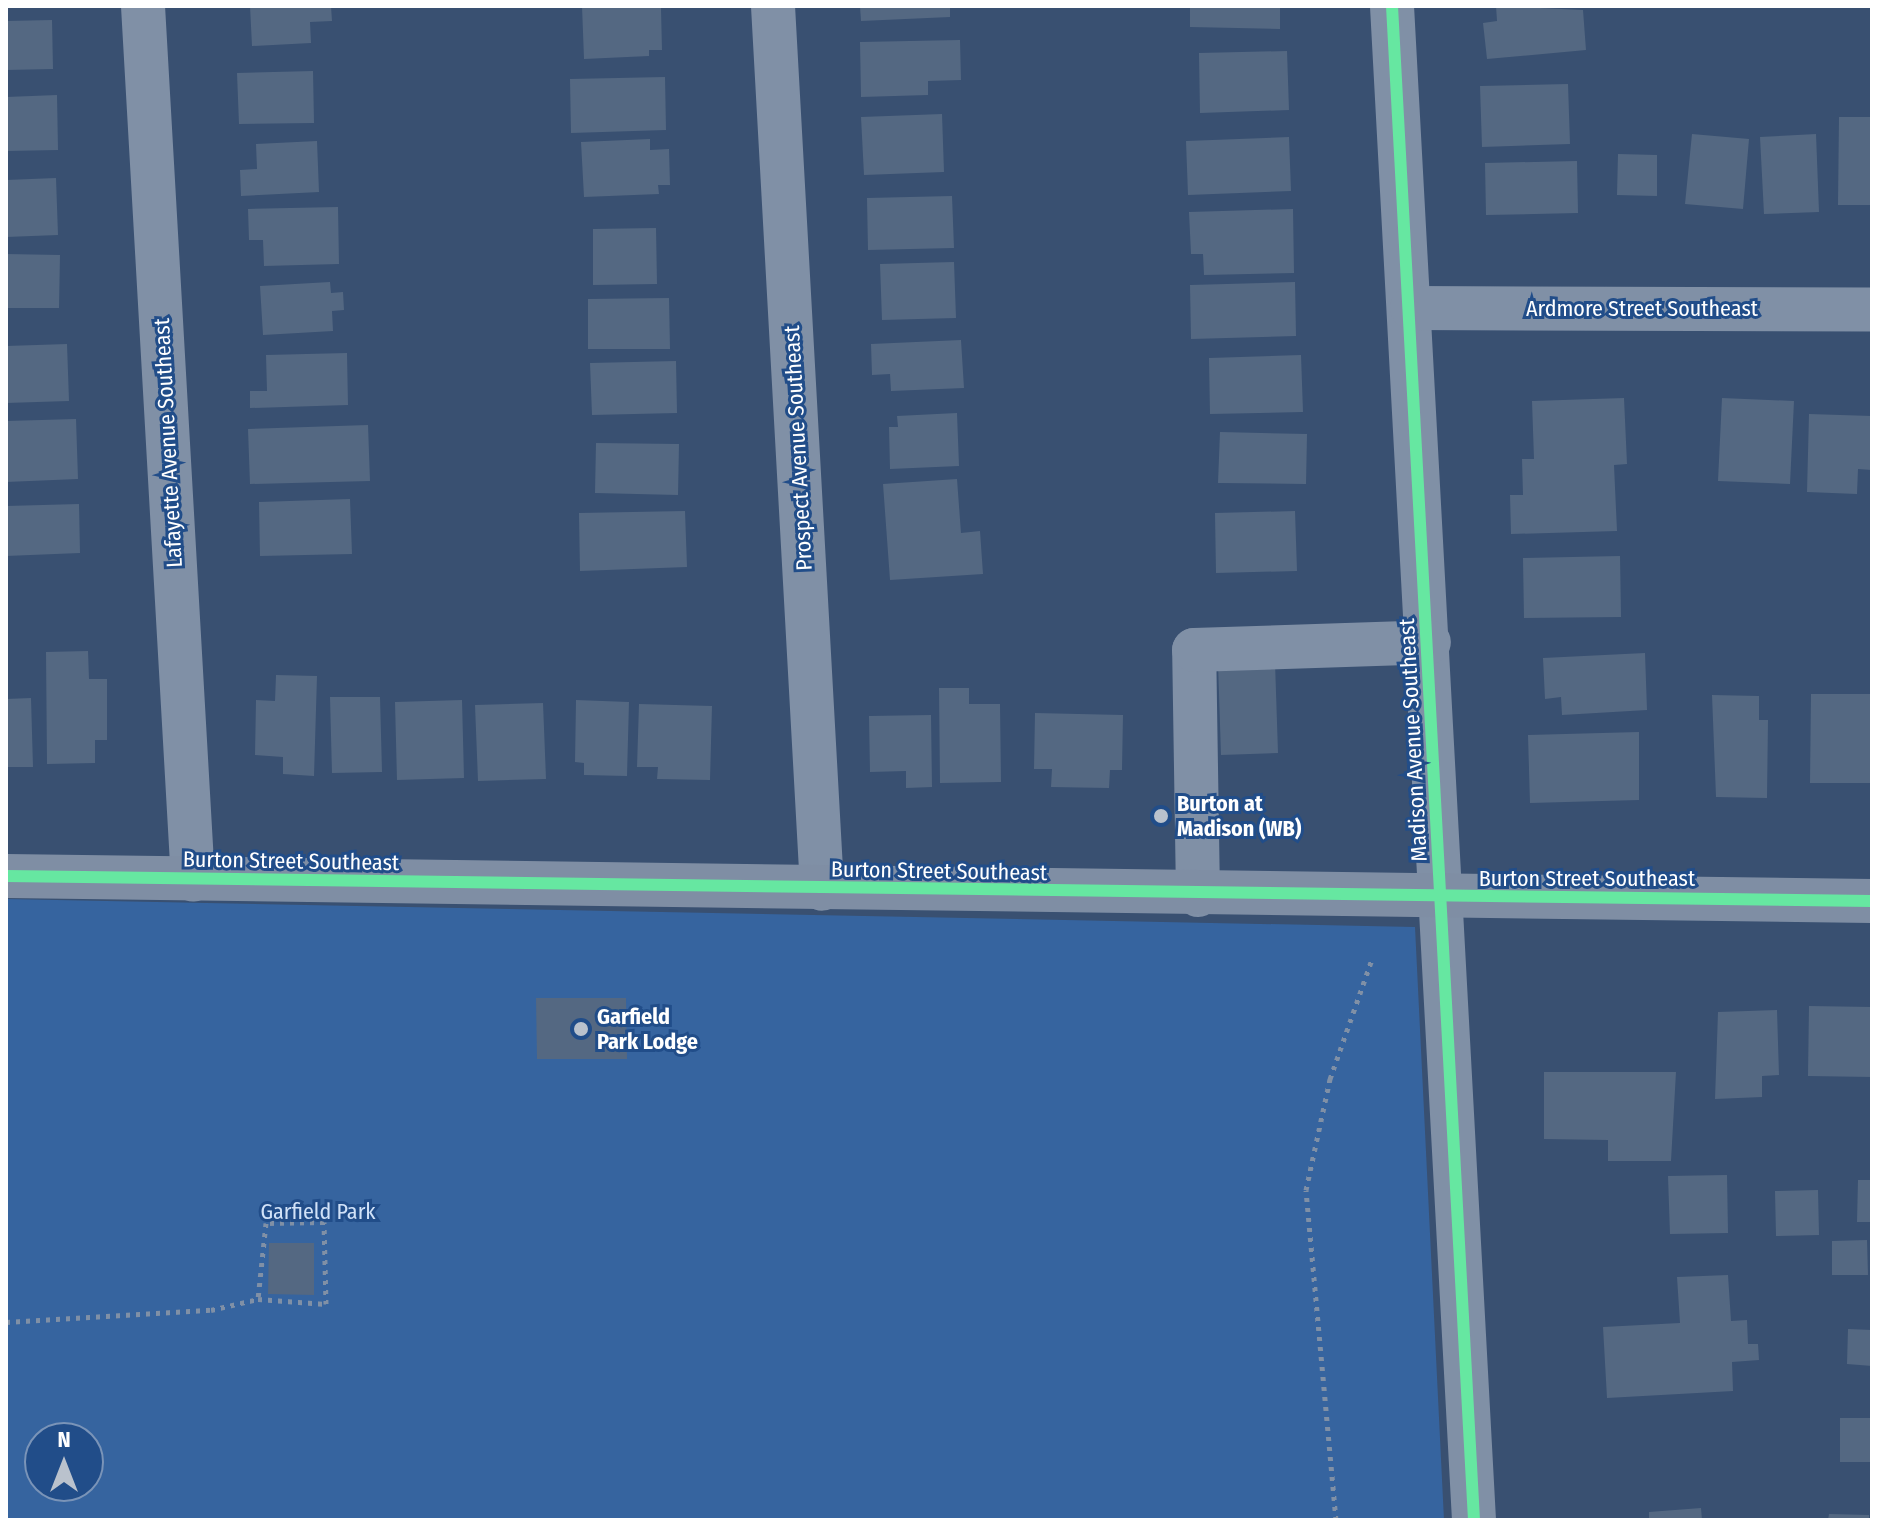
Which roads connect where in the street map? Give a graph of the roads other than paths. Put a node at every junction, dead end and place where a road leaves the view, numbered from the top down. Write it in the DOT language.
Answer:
graph roads {
  1 [pos="143,6"];
  2 [pos="773,6"];
  3 [pos="1392,6"];
  4 [pos="1412,308"];
  5 [pos="1872,310"];
  6 [pos="1429,642"];
  7 [pos="6,876"];
  8 [pos="193,880"];
  9 [pos="822,889"];
  10 [pos="1198,895"];
  11 [pos="1441,898"];
  12 [pos="1872,901"];
  13 [pos="1474,1520"];
  1 -- 8 [label="street, Lafayette Avenue Southeast"];
  2 -- 9 [label="street, Prospect Avenue Southeast"];
  3 -- 4 [label="street, Madison Avenue Southeast"];
  4 -- 5 [label="street, Ardmore Street Southeast"];
  4 -- 6 [label="street, Madison Avenue Southeast"];
  6 -- 10 [label="street"];
  6 -- 11 [label="street, Madison Avenue Southeast"];
  7 -- 8 [label="main road, Burton Street Southeast"];
  8 -- 9 [label="main road, Burton Street Southeast"];
  9 -- 10 [label="main road, Burton Street Southeast"];
  10 -- 11 [label="main road, Burton Street Southeast"];
  11 -- 12 [label="main road, Burton Street Southeast"];
  11 -- 13 [label="street, Madison Avenue Southeast"];
}
